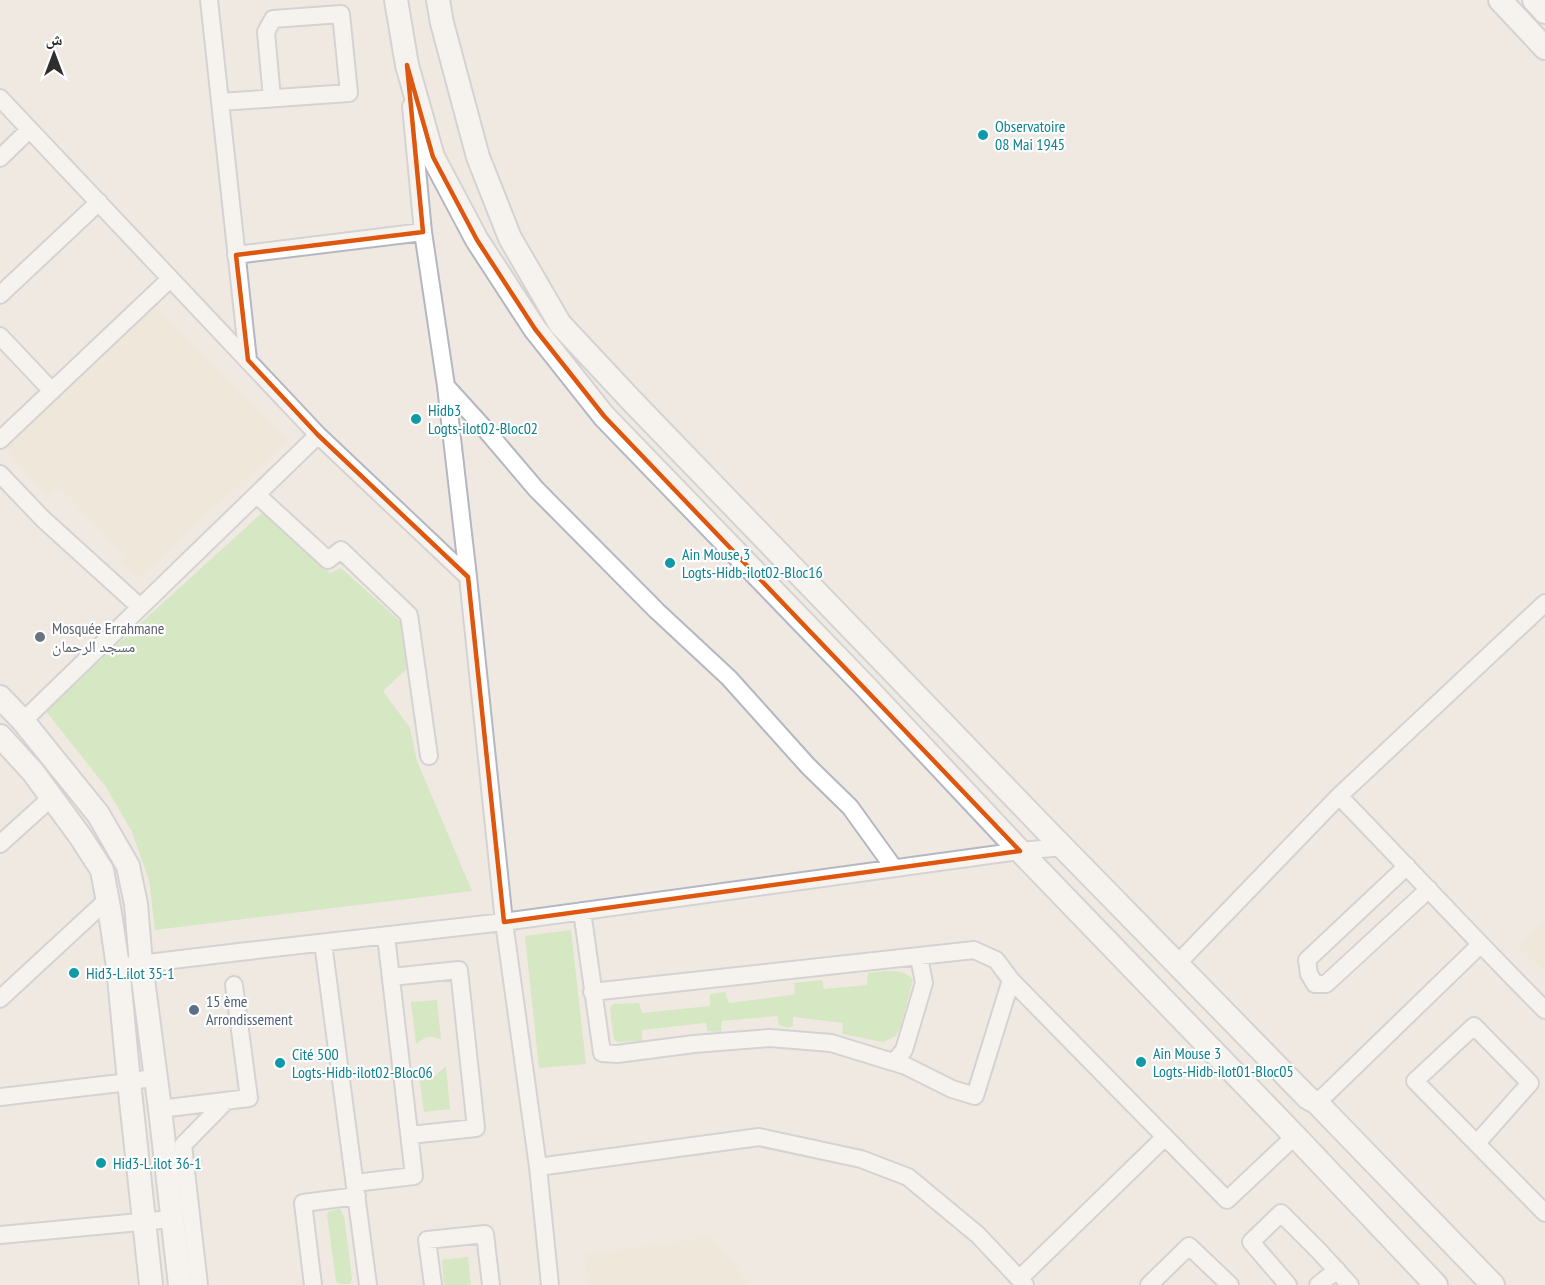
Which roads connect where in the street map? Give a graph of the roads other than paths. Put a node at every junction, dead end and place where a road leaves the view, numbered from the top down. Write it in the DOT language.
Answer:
graph roads {
  1 [pos="209,0"];
  2 [pos="396,0"];
  3 [pos="438,0"];
  4 [pos="1500,0"];
  5 [pos="1534,0"];
  6 [pos="1545,12"];
  7 [pos="1545,48"];
  8 [pos="407,65"];
  9 [pos="0,98"];
  10 [pos="272,98"];
  11 [pos="220,102"];
  12 [pos="29,130"];
  13 [pos="0,158"];
  14 [pos="99,202"];
  15 [pos="423,232"];
  16 [pos="237,255"];
  17 [pos="170,279"];
  18 [pos="0,295"];
  19 [pos="0,336"];
  20 [pos="248,360"];
  21 [pos="446,386"];
  22 [pos="52,391"];
  23 [pos="318,435"];
  24 [pos="0,440"];
  25 [pos="0,474"];
  26 [pos="256,495"];
  27 [pos="468,577"];
  28 [pos="1545,603"];
  29 [pos="140,607"];
  30 [pos="0,698"];
  31 [pos="23,721"];
  32 [pos="0,736"];
  33 [pos="429,756"];
  34 [pos="1339,796"];
  35 [pos="52,797"];
  36 [pos="0,844"];
  37 [pos="1063,848"];
  38 [pos="1020,851"];
  39 [pos="1407,866"];
  40 [pos="894,868"];
  41 [pos="1429,889"];
  42 [pos="108,899"];
  43 [pos="582,911"];
  44 [pos="504,922"];
  45 [pos="386,936"];
  46 [pos="323,943"];
  47 [pos="1480,945"];
  48 [pos="919,957"];
  49 [pos="141,964"];
  50 [pos="1177,964"];
  51 [pos="118,967"];
  52 [pos="391,977"];
  53 [pos="1011,980"];
  54 [pos="234,985"];
  55 [pos="592,992"];
  56 [pos="0,999"];
  57 [pos="1545,1010"];
  58 [pos="894,1062"];
  59 [pos="155,1077"];
  60 [pos="129,1082"];
  61 [pos="0,1096"];
  62 [pos="226,1101"];
  63 [pos="1317,1103"];
  64 [pos="160,1109"];
  65 [pos="410,1135"];
  66 [pos="1295,1136"];
  67 [pos="1165,1137"];
  68 [pos="1477,1143"];
  69 [pos="538,1167"];
  70 [pos="356,1190"];
  71 [pos="1545,1213"];
  72 [pos="172,1219"];
  73 [pos="144,1221"];
  74 [pos="0,1235"];
  75 [pos="1337,1270"];
  76 [pos="1022,1282"];
  77 [pos="151,1285"];
  78 [pos="180,1285"];
  79 [pos="199,1285"];
  80 [pos="313,1285"];
  81 [pos="369,1285"];
  82 [pos="433,1285"];
  83 [pos="491,1285"];
  84 [pos="550,1285"];
  85 [pos="1149,1285"];
  86 [pos="1230,1285"];
  87 [pos="1288,1285"];
  88 [pos="1318,1285"];
  89 [pos="1350,1285"];
  90 [pos="1436,1285"];
  91 [pos="1492,1285"];
  1 -- 11 [label="street"];
  2 -- 8 [label="street"];
  3 -- 37 [label="street"];
  4 -- 7 [label="street"];
  5 -- 6 [label="street"];
  8 -- 15 [label="street"];
  8 -- 38 [label="street"];
  9 -- 12 [label="street"];
  10 -- 10 [label="street"];
  10 -- 11 [label="street"];
  11 -- 16 [label="street"];
  12 -- 13 [label="street"];
  12 -- 14 [label="street"];
  14 -- 17 [label="street"];
  14 -- 18 [label="street"];
  15 -- 16 [label="street"];
  15 -- 21 [label="street"];
  16 -- 20 [label="street"];
  17 -- 20 [label="street"];
  17 -- 22 [label="street"];
  19 -- 22 [label="street"];
  20 -- 23 [label="street"];
  21 -- 27 [label="street"];
  21 -- 40 [label="street"];
  22 -- 24 [label="street"];
  23 -- 26 [label="street"];
  23 -- 27 [label="street"];
  25 -- 29 [label="street"];
  26 -- 29 [label="street"];
  26 -- 33 [label="street"];
  27 -- 44 [label="street"];
  28 -- 34 [label="street"];
  29 -- 31 [label="street"];
  30 -- 31 [label="street"];
  31 -- 49 [label="street"];
  32 -- 35 [label="street"];
  34 -- 39 [label="street"];
  34 -- 50 [label="street"];
  35 -- 36 [label="street"];
  35 -- 42 [label="street"];
  37 -- 38 [label="street"];
  37 -- 50 [label="street"];
  38 -- 40 [label="street"];
  38 -- 66 [label="street"];
  39 -- 41 [label="street"];
  39 -- 41 [label="street"];
  40 -- 43 [label="street"];
  41 -- 47 [label="street"];
  42 -- 51 [label="street"];
  42 -- 56 [label="street"];
  43 -- 44 [label="street"];
  43 -- 55 [label="street"];
  44 -- 45 [label="street"];
  44 -- 69 [label="street"];
  45 -- 46 [label="street"];
  45 -- 52 [label="street"];
  46 -- 49 [label="street"];
  46 -- 70 [label="street"];
  47 -- 57 [label="street"];
  47 -- 63 [label="street"];
  48 -- 53 [label="street"];
  48 -- 55 [label="street"];
  48 -- 58 [label="street"];
  49 -- 51 [label="street"];
  49 -- 59 [label="street"];
  50 -- 63 [label="street"];
  51 -- 60 [label="street"];
  52 -- 65 [label="street"];
  52 -- 65 [label="street"];
  53 -- 58 [label="street"];
  53 -- 67 [label="street"];
  54 -- 62 [label="street"];
  55 -- 58 [label="street"];
  59 -- 60 [label="street"];
  59 -- 64 [label="street"];
  60 -- 61 [label="street"];
  60 -- 73 [label="street"];
  62 -- 64 [label="street"];
  62 -- 79 [label="street"];
  63 -- 91 [label="street"];
  64 -- 72 [label="street"];
  65 -- 70 [label="street"];
  66 -- 67 [label="street"];
  66 -- 90 [label="street"];
  67 -- 76 [label="street"];
  68 -- 68 [label="street"];
  68 -- 71 [label="street"];
  69 -- 76 [label="street"];
  69 -- 84 [label="street"];
  70 -- 80 [label="street"];
  70 -- 81 [label="street"];
  72 -- 73 [label="street"];
  72 -- 78 [label="street"];
  73 -- 74 [label="street"];
  73 -- 77 [label="street"];
  75 -- 87 [label="street"];
  75 -- 88 [label="street"];
  75 -- 89 [label="street"];
  82 -- 83 [label="street"];
  85 -- 86 [label="street"];
}
